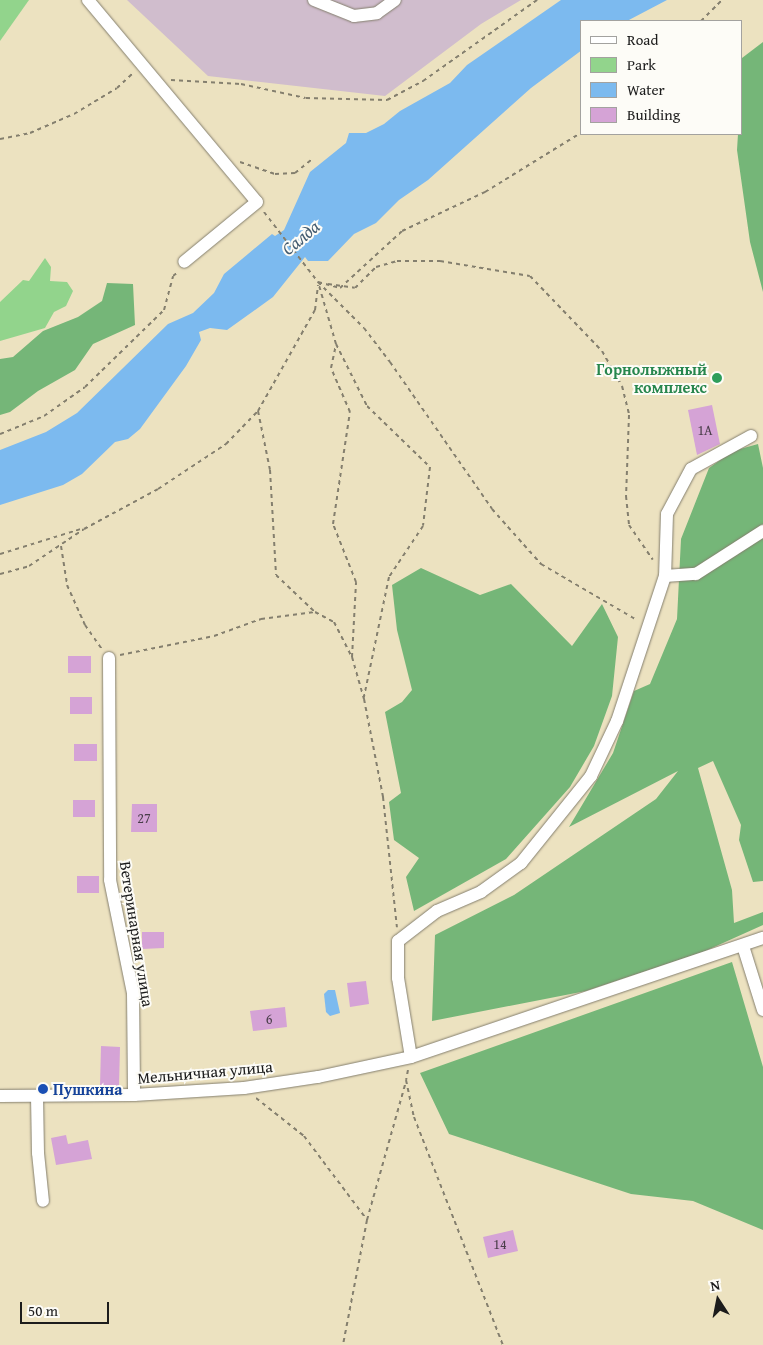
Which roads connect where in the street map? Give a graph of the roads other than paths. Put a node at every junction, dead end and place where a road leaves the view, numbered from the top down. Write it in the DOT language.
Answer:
graph roads {
  1 [pos="88,0"];
  2 [pos="314,0"];
  3 [pos="395,0"];
  4 [pos="182,266"];
  5 [pos="751,436"];
  6 [pos="763,531"];
  7 [pos="665,576"];
  8 [pos="109,658"];
  9 [pos="763,938"];
  10 [pos="743,946"];
  11 [pos="763,1010"];
  12 [pos="411,1057"];
  13 [pos="134,1095"];
  14 [pos="0,1096"];
  15 [pos="37,1096"];
  16 [pos="44,1201"];
  1 -- 4 [label="street"];
  2 -- 3 [label="street"];
  5 -- 7 [label="street"];
  6 -- 7 [label="street"];
  7 -- 12 [label="street"];
  8 -- 13 [label="street, Ветеринарная улица"];
  9 -- 10 [label="street, Мельничная улица"];
  10 -- 11 [label="street"];
  10 -- 12 [label="street, Мельничная улица"];
  12 -- 13 [label="street, Мельничная улица"];
  13 -- 15 [label="street, Мельничная улица"];
  14 -- 15 [label="street, Мельничная улица"];
  15 -- 16 [label="street"];
}
